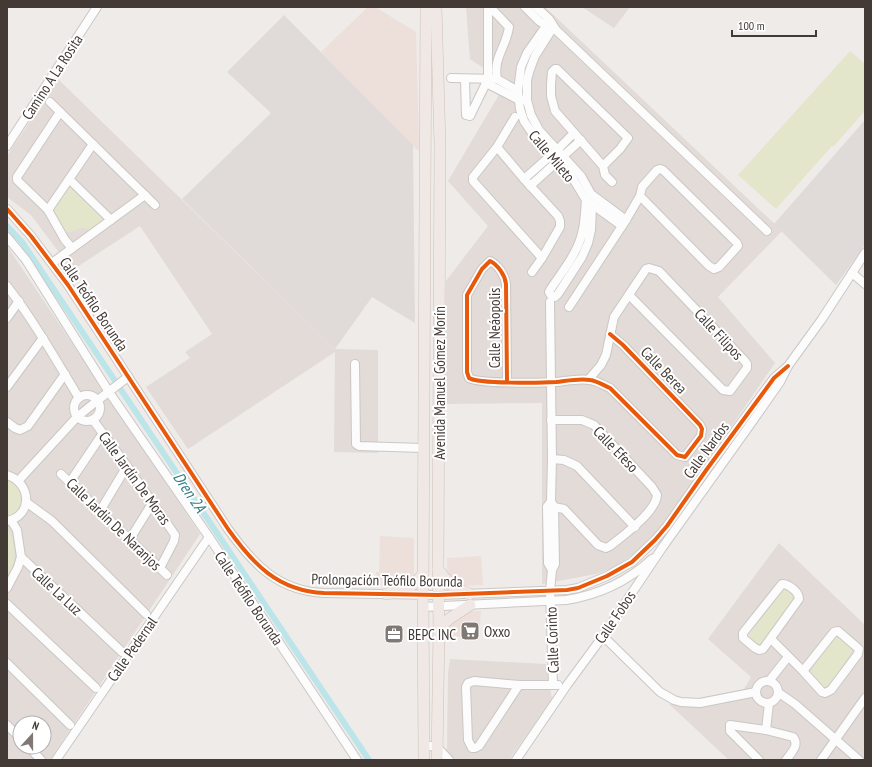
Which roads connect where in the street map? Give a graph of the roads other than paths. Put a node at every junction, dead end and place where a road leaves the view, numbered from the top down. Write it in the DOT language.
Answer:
graph roads {
  1 [pos="97,7"];
  2 [pos="426,7"];
  3 [pos="436,7"];
  4 [pos="489,7"];
  5 [pos="525,7"];
  6 [pos="536,7"];
  7 [pos="551,28"];
  8 [pos="451,78"];
  9 [pos="465,79"];
  10 [pos="490,80"];
  11 [pos="518,91"];
  12 [pos="519,100"];
  13 [pos="527,100"];
  14 [pos="50,102"];
  15 [pos="60,112"];
  16 [pos="515,117"];
  17 [pos="574,132"];
  18 [pos="581,140"];
  19 [pos="93,144"];
  20 [pos="7,146"];
  21 [pos="496,147"];
  22 [pos="561,153"];
  23 [pos="551,156"];
  24 [pos="557,162"];
  25 [pos="603,166"];
  26 [pos="69,179"];
  27 [pos="524,179"];
  28 [pos="612,182"];
  29 [pos="530,186"];
  30 [pos="145,196"];
  31 [pos="640,196"];
  32 [pos="589,203"];
  33 [pos="156,205"];
  34 [pos="7,209"];
  35 [pos="48,210"];
  36 [pos="111,220"];
  37 [pos="624,223"];
  38 [pos="767,231"];
  39 [pos="7,237"];
  40 [pos="72,248"];
  41 [pos="865,253"];
  42 [pos="542,258"];
  43 [pos="52,263"];
  44 [pos="532,272"];
  45 [pos="852,273"];
  46 [pos="865,284"];
  47 [pos="7,286"];
  48 [pos="629,295"];
  49 [pos="19,301"];
  50 [pos="550,302"];
  51 [pos="569,307"];
  52 [pos="7,318"];
  53 [pos="610,334"];
  54 [pos="43,338"];
  55 [pos="355,364"];
  56 [pos="788,366"];
  57 [pos="65,374"];
  58 [pos="126,378"];
  59 [pos="589,380"];
  60 [pos="507,382"];
  61 [pos="551,382"];
  62 [pos="7,387"];
  63 [pos="111,391"];
  64 [pos="79,398"];
  65 [pos="98,400"];
  66 [pos="77,418"];
  67 [pos="93,420"];
  68 [pos="551,420"];
  69 [pos="7,422"];
  70 [pos="103,433"];
  71 [pos="423,448"];
  72 [pos="552,459"];
  73 [pos="127,466"];
  74 [pos="61,474"];
  75 [pos="7,475"];
  76 [pos="18,480"];
  77 [pos="70,482"];
  78 [pos="26,502"];
  79 [pos="153,502"];
  80 [pos="551,505"];
  81 [pos="100,511"];
  82 [pos="9,520"];
  83 [pos="635,527"];
  84 [pos="209,537"];
  85 [pos="130,539"];
  86 [pos="662,548"];
  87 [pos="646,550"];
  88 [pos="21,557"];
  89 [pos="160,568"];
  90 [pos="438,569"];
  91 [pos="423,574"];
  92 [pos="167,575"];
  93 [pos="7,588"];
  94 [pos="550,591"];
  95 [pos="386,594"];
  96 [pos="472,594"];
  97 [pos="423,595"];
  98 [pos="438,595"];
  99 [pos="550,601"];
  100 [pos="7,604"];
  101 [pos="472,605"];
  102 [pos="423,607"];
  103 [pos="439,607"];
  104 [pos="146,614"];
  105 [pos="439,628"];
  106 [pos="603,636"];
  107 [pos="771,640"];
  108 [pos="122,652"];
  109 [pos="790,658"];
  110 [pos="7,663"];
  111 [pos="803,671"];
  112 [pos="772,682"];
  113 [pos="519,685"];
  114 [pos="553,685"];
  115 [pos="567,686"];
  116 [pos="96,688"];
  117 [pos="756,692"];
  118 [pos="778,693"];
  119 [pos="865,698"];
  120 [pos="766,703"];
  121 [pos="70,725"];
  122 [pos="763,730"];
  123 [pos="836,740"];
  124 [pos="424,745"];
  125 [pos="437,747"];
  126 [pos="56,760"];
  127 [pos="357,760"];
  128 [pos="424,760"];
  129 [pos="437,760"];
  130 [pos="449,760"];
  131 [pos="516,760"];
  132 [pos="759,760"];
  133 [pos="786,760"];
  134 [pos="822,760"];
  135 [pos="859,760"];
  1 -- 20 [label="street, Camino A La Rosita"];
  2 -- 71 [label="main road, Avenida Manuel Gómez Morín"];
  3 -- 90 [label="main road, Avenida Manuel Gómez Morín"];
  4 -- 10 [label="street"];
  4 -- 10 [label="street"];
  5 -- 7 [label="street"];
  6 -- 7 [label="street"];
  7 -- 11 [label="street, Calle Mileto"];
  7 -- 13 [label="street, Calle Mileto"];
  7 -- 38 [label="street"];
  8 -- 9 [label="street"];
  9 -- 10 [label="street"];
  9 -- 10 [label="street"];
  10 -- 11 [label="street"];
  10 -- 12 [label="street"];
  11 -- 12 [label="street, Calle Mileto"];
  12 -- 13 [label="street"];
  12 -- 23 [label="street, Calle Mileto"];
  13 -- 22 [label="street, Calle Mileto"];
  14 -- 15 [label="street"];
  15 -- 19 [label="street"];
  15 -- 35 [label="street"];
  16 -- 21 [label="street"];
  17 -- 18 [label="street"];
  17 -- 22 [label="street"];
  17 -- 25 [label="street"];
  18 -- 22 [label="street"];
  18 -- 25 [label="street"];
  19 -- 26 [label="street"];
  19 -- 30 [label="street"];
  21 -- 27 [label="street"];
  21 -- 42 [label="street"];
  22 -- 23 [label="street"];
  22 -- 24 [label="street"];
  22 -- 37 [label="street, Calle Mileto"];
  23 -- 24 [label="street, Calle Mileto"];
  23 -- 27 [label="street"];
  24 -- 29 [label="street"];
  24 -- 32 [label="street, Calle Mileto"];
  25 -- 28 [label="street"];
  26 -- 35 [label="street"];
  26 -- 36 [label="street"];
  27 -- 29 [label="street"];
  29 -- 42 [label="street"];
  30 -- 33 [label="street"];
  30 -- 36 [label="street"];
  31 -- 31 [label="street"];
  31 -- 37 [label="street"];
  32 -- 32 [label="street"];
  32 -- 37 [label="street, Calle Mileto"];
  34 -- 43 [label="street, Calle Teófilo Borunda"];
  35 -- 40 [label="street"];
  36 -- 40 [label="street"];
  37 -- 51 [label="street"];
  39 -- 63 [label="street, Calle Teófilo Borunda"];
  40 -- 43 [label="street"];
  41 -- 45 [label="street, Calle Nardos"];
  42 -- 44 [label="street"];
  43 -- 58 [label="street, Calle Teófilo Borunda"];
  45 -- 46 [label="street"];
  45 -- 56 [label="street, Calle Nardos"];
  47 -- 49 [label="street"];
  48 -- 48 [label="street, Calle Filipos"];
  48 -- 53 [label="street"];
  49 -- 52 [label="street"];
  49 -- 54 [label="street"];
  50 -- 61 [label="street, Calle Corinto"];
  53 -- 59 [label="street"];
  53 -- 59 [label="street, Calle Berea"];
  54 -- 57 [label="street"];
  54 -- 62 [label="street"];
  55 -- 71 [label="street"];
  56 -- 86 [label="street, Calle Nardos"];
  56 -- 87 [label="street, Calle Nardos"];
  57 -- 64 [label="street"];
  57 -- 69 [label="street"];
  58 -- 63 [label="street"];
  58 -- 95 [label="street, Prolongación Teófilo Borunda"];
  59 -- 61 [label="street"];
  60 -- 60 [label="street, Calle Neáopolis"];
  60 -- 61 [label="street"];
  61 -- 68 [label="street, Calle Corinto"];
  63 -- 65 [label="street"];
  63 -- 84 [label="street, Calle Teófilo Borunda"];
  64 -- 65 [label="street"];
  64 -- 66 [label="street"];
  65 -- 66 [label="street"];
  65 -- 67 [label="street"];
  66 -- 67 [label="street"];
  66 -- 76 [label="street"];
  67 -- 70 [label="street, Calle Jardín De Moras"];
  68 -- 72 [label="street, Calle Corinto"];
  68 -- 83 [label="street, Calle Efeso"];
  70 -- 73 [label="street, Calle Jardín De Moras"];
  70 -- 77 [label="street"];
  71 -- 91 [label="main road, Avenida Manuel Gómez Morín"];
  72 -- 80 [label="street, Calle Corinto"];
  72 -- 83 [label="street"];
  73 -- 79 [label="street, Calle Jardín De Moras"];
  73 -- 81 [label="street"];
  74 -- 77 [label="street, Calle Jardín De Naranjos"];
  75 -- 76 [label="street"];
  76 -- 78 [label="street"];
  77 -- 81 [label="street, Calle Jardín De Naranjos"];
  78 -- 82 [label="street"];
  78 -- 104 [label="street"];
  79 -- 85 [label="street"];
  79 -- 89 [label="street, Calle Jardín De Moras"];
  80 -- 83 [label="street"];
  80 -- 94 [label="street, Calle Corinto"];
  81 -- 85 [label="street, Calle Jardín De Naranjos"];
  82 -- 88 [label="street, Calle La Luz"];
  84 -- 126 [label="street, Calle Pedernal"];
  84 -- 127 [label="street, Calle Teófilo Borunda"];
  85 -- 89 [label="street, Calle Jardín De Naranjos"];
  86 -- 99 [label="street, Prolongación Teófilo Borunda"];
  86 -- 106 [label="street, Calle Fobos"];
  87 -- 94 [label="street, Prolongación Teófilo Borunda"];
  88 -- 93 [label="street"];
  88 -- 108 [label="street, Calle La Luz"];
  89 -- 92 [label="street, Calle Jardín De Naranjos"];
  90 -- 96 [label="main road"];
  90 -- 98 [label="main road, Avenida Manuel Gómez Morín"];
  91 -- 95 [label="main road"];
  91 -- 97 [label="main road, Avenida Manuel Gómez Morín"];
  94 -- 96 [label="street, Prolongación Teófilo Borunda"];
  94 -- 99 [label="street, Calle Corinto"];
  95 -- 97 [label="street, Prolongación Teófilo Borunda"];
  96 -- 98 [label="street, Prolongación Teófilo Borunda"];
  96 -- 101 [label="street"];
  97 -- 98 [label="street, Prolongación Teófilo Borunda"];
  97 -- 102 [label="main road, Avenida Manuel Gómez Morín"];
  98 -- 103 [label="main road, Avenida Manuel Gómez Morín"];
  99 -- 101 [label="street, Prolongación Teófilo Borunda"];
  99 -- 114 [label="street, Calle Corinto"];
  100 -- 116 [label="street"];
  101 -- 103 [label="street, Prolongación Teófilo Borunda"];
  101 -- 105 [label="main road"];
  102 -- 103 [label="street, Prolongación Teófilo Borunda"];
  102 -- 124 [label="main road, Avenida Manuel Gómez Morín"];
  103 -- 105 [label="main road, Avenida Manuel Gómez Morín"];
  105 -- 125 [label="main road, Avenida Manuel Gómez Morín"];
  106 -- 115 [label="street, Calle Fobos"];
  106 -- 117 [label="street"];
  107 -- 107 [label="street"];
  107 -- 109 [label="street"];
  109 -- 111 [label="street"];
  109 -- 112 [label="street"];
  110 -- 121 [label="street"];
  111 -- 111 [label="street"];
  112 -- 117 [label="street"];
  112 -- 118 [label="street"];
  113 -- 113 [label="street"];
  113 -- 114 [label="street"];
  114 -- 115 [label="street"];
  115 -- 131 [label="street, Calle Fobos"];
  117 -- 120 [label="street"];
  118 -- 120 [label="street"];
  118 -- 123 [label="street"];
  119 -- 123 [label="street"];
  120 -- 122 [label="street"];
  122 -- 132 [label="street"];
  122 -- 133 [label="street"];
  123 -- 134 [label="street"];
  123 -- 135 [label="street"];
  124 -- 125 [label="street"];
  124 -- 128 [label="main road, Avenida Manuel Gómez Morín"];
  125 -- 129 [label="main road, Avenida Manuel Gómez Morín"];
  125 -- 130 [label="street"];
}
